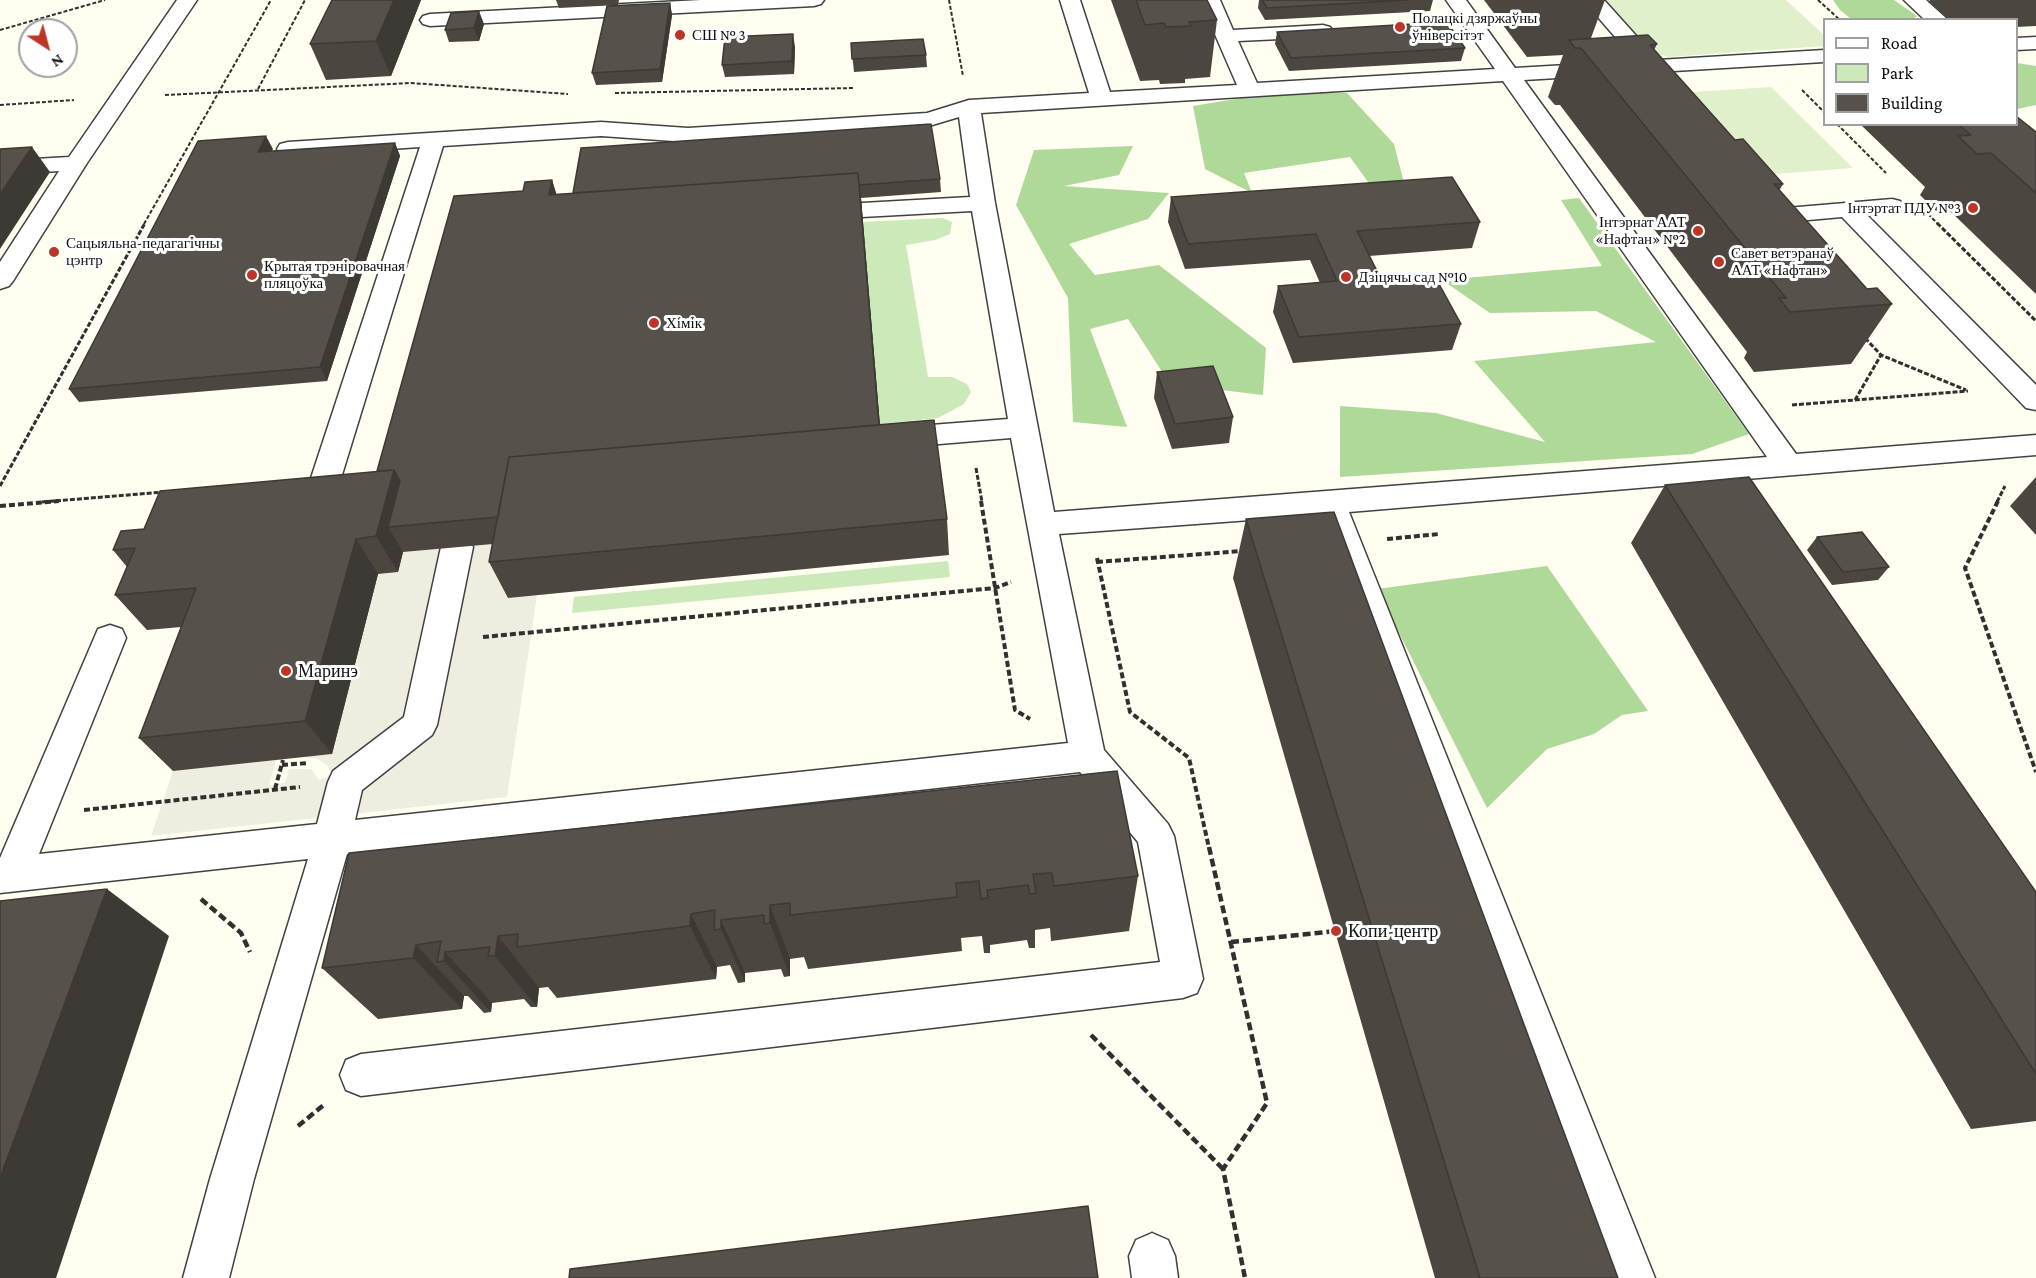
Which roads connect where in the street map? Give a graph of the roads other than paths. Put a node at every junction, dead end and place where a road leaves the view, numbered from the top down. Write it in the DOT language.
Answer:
graph roads {
  1 [pos="187,0"];
  2 [pos="814,0"];
  3 [pos="1070,0"];
  4 [pos="1210,0"];
  5 [pos="1456,0"];
  6 [pos="1593,0"];
  7 [pos="1914,0"];
  8 [pos="639,5"];
  9 [pos="1936,18"];
  10 [pos="430,20"];
  11 [pos="1343,30"];
  12 [pos="1226,36"];
  13 [pos="2036,43"];
  14 [pos="2018,45"];
  15 [pos="1823,56"];
  16 [pos="1652,66"];
  17 [pos="1510,75"];
  18 [pos="1250,91"];
  19 [pos="1102,99"];
  20 [pos="969,107"];
  21 [pos="434,140"];
  22 [pos="288,149"];
  23 [pos="76,163"];
  24 [pos="0,168"];
  25 [pos="983,203"];
  26 [pos="1892,206"];
  27 [pos="862,210"];
  28 [pos="1848,210"];
  29 [pos="1775,216"];
  30 [pos="0,281"];
  31 [pos="2036,401"];
  32 [pos="1025,427"];
  33 [pos="881,439"];
  34 [pos="2036,445"];
  35 [pos="1788,465"];
  36 [pos="326,478"];
  37 [pos="1330,503"];
  38 [pos="1042,524"];
  39 [pos="457,547"];
  40 [pos="110,638"];
  41 [pos="1088,756"];
  42 [pos="331,840"];
  43 [pos="6,875"];
  44 [pos="361,1075"];
  45 [pos="207,1278"];
  46 [pos="1632,1278"];
  1 -- 23 [label="street"];
  2 -- 8 [label="street"];
  3 -- 19 [label="street"];
  4 -- 12 [label="street"];
  5 -- 17 [label="street"];
  6 -- 16 [label="street"];
  7 -- 9 [label="street"];
  8 -- 10 [label="street"];
  11 -- 12 [label="street"];
  12 -- 18 [label="street"];
  13 -- 14 [label="street"];
  15 -- 16 [label="street"];
  16 -- 17 [label="street"];
  17 -- 18 [label="street"];
  17 -- 35 [label="street"];
  18 -- 19 [label="street"];
  19 -- 20 [label="street"];
  20 -- 21 [label="street"];
  20 -- 25 [label="street"];
  21 -- 22 [label="street"];
  21 -- 36 [label="street"];
  23 -- 24 [label="street"];
  23 -- 30 [label="street"];
  25 -- 27 [label="street"];
  25 -- 32 [label="street"];
  26 -- 28 [label="street"];
  28 -- 29 [label="street"];
  28 -- 31 [label="street"];
  32 -- 33 [label="street"];
  32 -- 38 [label="street"];
  34 -- 35 [label="street"];
  35 -- 37 [label="street"];
  37 -- 38 [label="street"];
  37 -- 46 [label="street"];
  38 -- 41 [label="street"];
  39 -- 42 [label="street"];
  40 -- 43 [label="street"];
  41 -- 42 [label="street"];
  41 -- 44 [label="street"];
  42 -- 43 [label="street"];
  42 -- 45 [label="street"];
}
